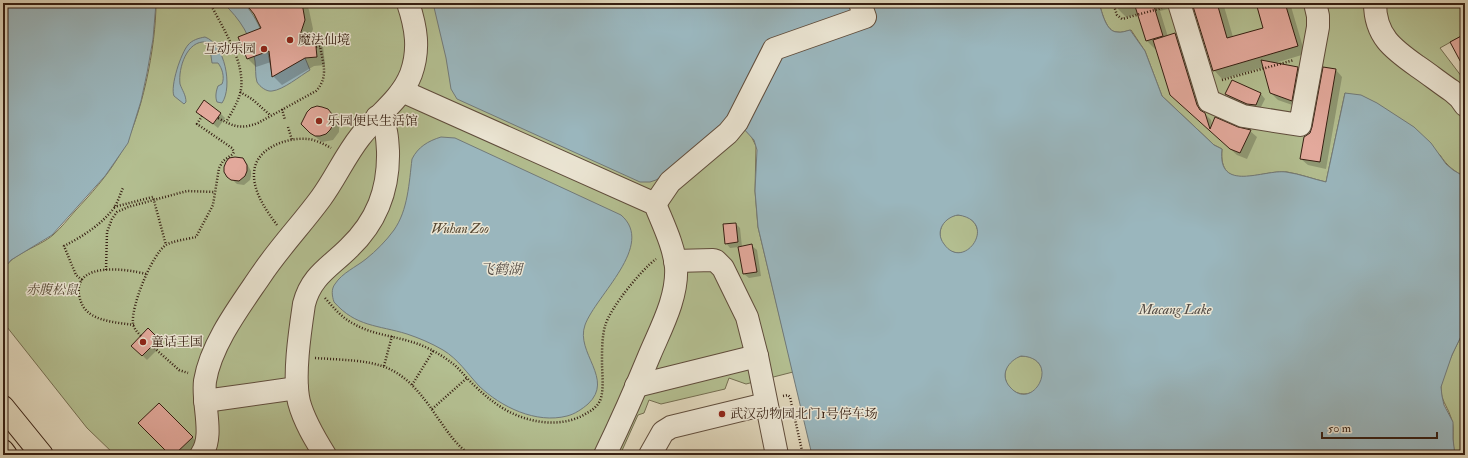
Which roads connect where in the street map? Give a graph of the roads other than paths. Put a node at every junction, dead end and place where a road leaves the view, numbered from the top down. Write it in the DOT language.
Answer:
graph roads {
  1 [pos="408,3"];
  2 [pos="860,3"];
  3 [pos="1179,3"];
  4 [pos="1315,3"];
  5 [pos="1375,3"];
  6 [pos="402,90"];
  7 [pos="1465,105"];
  8 [pos="377,117"];
  9 [pos="655,204"];
  10 [pos="673,255"];
  11 [pos="757,356"];
  12 [pos="636,386"];
  13 [pos="297,388"];
  14 [pos="205,391"];
  15 [pos="765,401"];
  16 [pos="3,408"];
  17 [pos="3,451"];
  18 [pos="6,455"];
  19 [pos="42,455"];
  20 [pos="201,455"];
  21 [pos="325,455"];
  22 [pos="605,455"];
  23 [pos="650,455"];
  24 [pos="777,455"];
  1 -- 6 [label="lane"];
  2 -- 9 [label="lane"];
  3 -- 4 [label="lane"];
  5 -- 7 [label="lane"];
  6 -- 8 [label="lane"];
  6 -- 9 [label="lane"];
  8 -- 13 [label="lane"];
  8 -- 14 [label="lane"];
  9 -- 10 [label="lane"];
  10 -- 11 [label="lane"];
  10 -- 12 [label="lane"];
  11 -- 12 [label="lane"];
  11 -- 15 [label="lane"];
  12 -- 22 [label="lane"];
  13 -- 14 [label="lane"];
  13 -- 21 [label="lane"];
  14 -- 20 [label="lane"];
  15 -- 23 [label="lane"];
  15 -- 24 [label="lane"];
  16 -- 19 [label="highway"];
  17 -- 18 [label="highway"];
}
